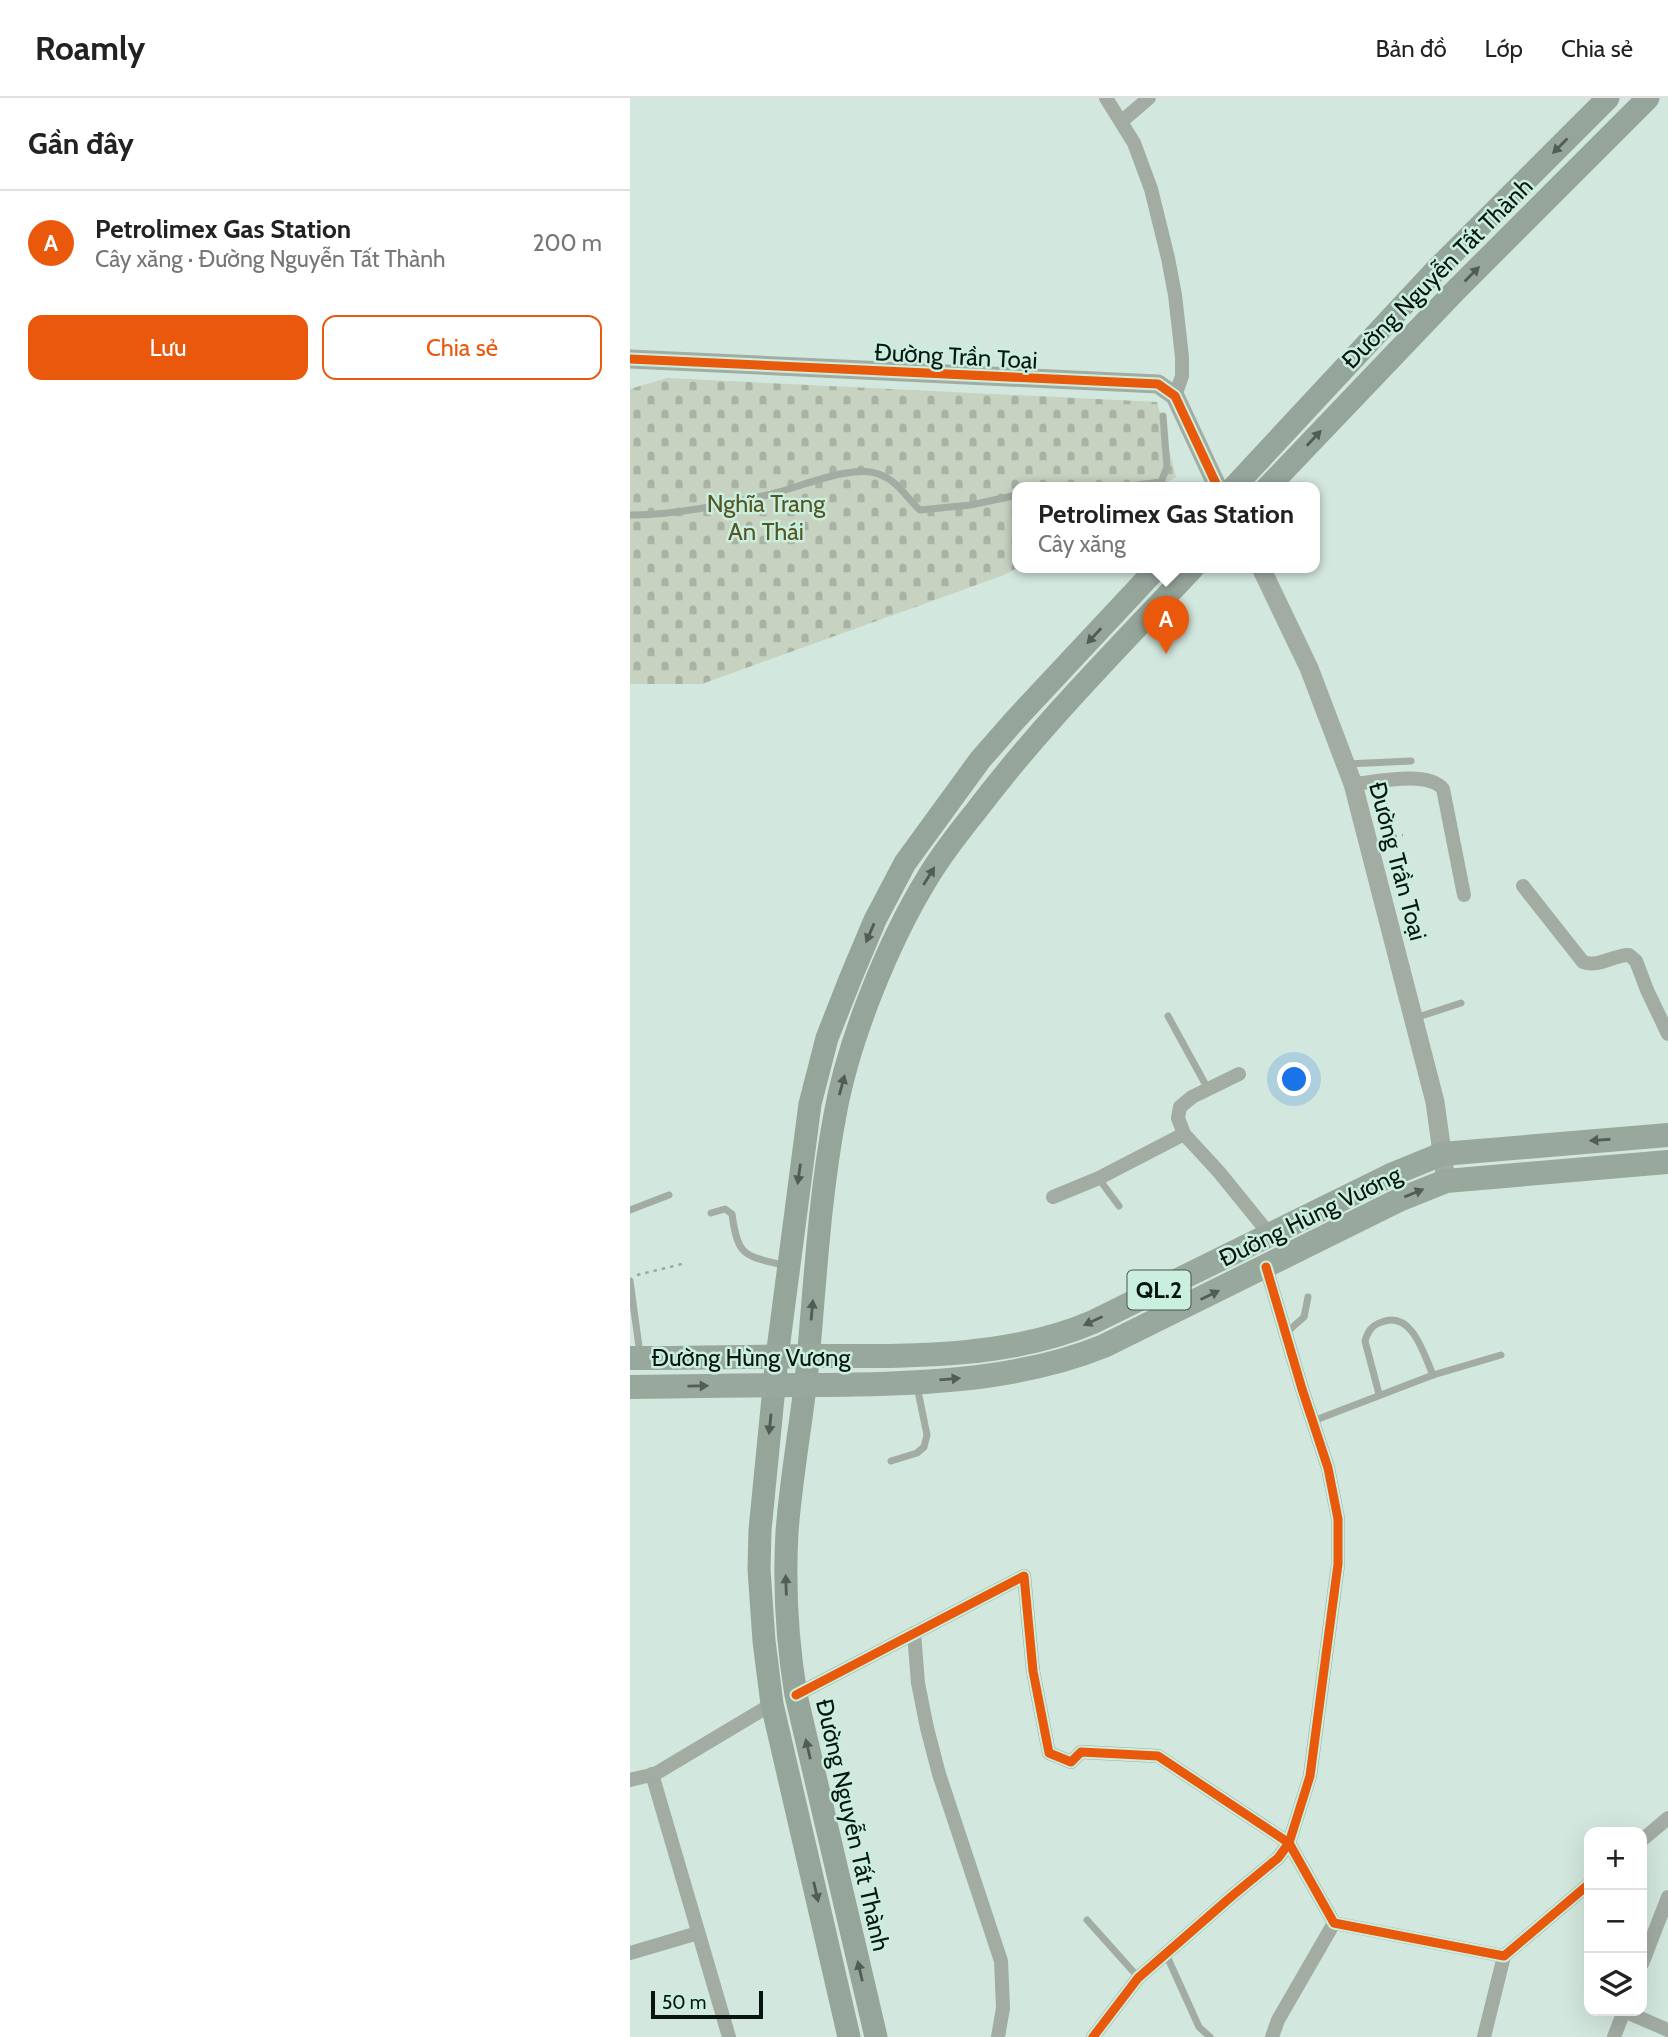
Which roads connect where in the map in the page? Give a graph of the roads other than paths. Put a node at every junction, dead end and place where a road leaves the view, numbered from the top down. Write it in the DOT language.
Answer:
graph roads {
  1 [pos="1107,98"];
  2 [pos="1149,98"];
  3 [pos="1608,98"];
  4 [pos="1648,98"];
  5 [pos="1122,121"];
  6 [pos="630,359"];
  7 [pos="1175,396"];
  8 [pos="1163,416"];
  9 [pos="1161,482"];
  10 [pos="1216,482"];
  11 [pos="1239,482"];
  12 [pos="1273,482"];
  13 [pos="1012,496"];
  14 [pos="630,515"];
  15 [pos="1152,573"];
  16 [pos="1188,573"];
  17 [pos="1263,573"];
  18 [pos="1116,612"];
  19 [pos="1135,630"];
  20 [pos="1410,761"];
  21 [pos="1346,764"];
  22 [pos="1353,784"];
  23 [pos="1523,886"];
  24 [pos="1464,895"];
  25 [pos="1461,1003"];
  26 [pos="1168,1016"];
  27 [pos="1414,1018"];
  28 [pos="1668,1034"];
  29 [pos="1239,1074"];
  30 [pos="1208,1089"];
  31 [pos="1184,1134"];
  32 [pos="1668,1135"];
  33 [pos="1442,1154"];
  34 [pos="1668,1162"];
  35 [pos="1099,1178"];
  36 [pos="1446,1181"];
  37 [pos="669,1195"];
  38 [pos="1053,1197"];
  39 [pos="1119,1206"];
  40 [pos="630,1210"];
  41 [pos="711,1213"];
  42 [pos="1271,1236"];
  43 [pos="787,1266"];
  44 [pos="1266,1267"];
  45 [pos="630,1279"];
  46 [pos="1308,1297"];
  47 [pos="1286,1332"];
  48 [pos="808,1356"];
  49 [pos="1501,1356"];
  50 [pos="777,1357"];
  51 [pos="635,1358"];
  52 [pos="1433,1375"];
  53 [pos="916,1381"];
  54 [pos="774,1385"];
  55 [pos="805,1385"];
  56 [pos="630,1387"];
  57 [pos="1379,1394"];
  58 [pos="1312,1422"];
  59 [pos="891,1461"];
  60 [pos="914,1633"];
  61 [pos="794,1687"];
  62 [pos="771,1693"];
  63 [pos="652,1774"];
  64 [pos="630,1780"];
  65 [pos="1668,1818"];
  66 [pos="1647,1836"];
  67 [pos="1289,1843"];
  68 [pos="834,1856"];
  69 [pos="809,1862"];
  70 [pos="1584,1888"];
  71 [pos="1668,1897"];
  72 [pos="1087,1920"];
  73 [pos="1334,1923"];
  74 [pos="698,1933"];
  75 [pos="630,1952"];
  76 [pos="1646,1953"];
  77 [pos="1166,1954"];
  78 [pos="1504,1956"];
  79 [pos="1138,1978"];
  80 [pos="1622,2016"];
  81 [pos="1636,2016"];
  82 [pos="1668,2030"];
  83 [pos="729,2037"];
  84 [pos="849,2037"];
  85 [pos="876,2037"];
  86 [pos="998,2037"];
  87 [pos="1093,2037"];
  88 [pos="1210,2037"];
  89 [pos="1272,2037"];
  90 [pos="1484,2037"];
  91 [pos="1614,2037"];
  1 -- 5 [label="street"];
  2 -- 5 [label="street"];
  3 -- 11 [label="main road, Đường Nguyễn Tất Thành, one-way"];
  12 -- 4 [label="main road, Đường Nguyễn Tất Thành, one-way"];
  5 -- 7 [label="street"];
  6 -- 7 [label="street, Đường Trần Toại"];
  7 -- 10 [label="street"];
  8 -- 9 [label="lane"];
  13 -- 14 [label="lane"];
  15 -- 18 [label="main road"];
  16 -- 19 [label="main road, Đường Nguyễn Tất Thành"];
  17 -- 21 [label="street, Đường Trần Toại"];
  18 -- 19 [label="main road"];
  18 -- 43 [label="main road, one-way"];
  48 -- 19 [label="main road, Đường Nguyễn Tất Thành, one-way"];
  20 -- 21 [label="lane"];
  21 -- 22 [label="street, Đường Trần Toại"];
  22 -- 24 [label="street"];
  22 -- 27 [label="street, Đường Trần Toại"];
  23 -- 28 [label="street"];
  25 -- 27 [label="lane"];
  26 -- 30 [label="lane"];
  27 -- 33 [label="street, Đường Trần Toại"];
  29 -- 30 [label="street"];
  30 -- 31 [label="street"];
  31 -- 35 [label="street"];
  31 -- 42 [label="street"];
  32 -- 33 [label="highway, Đường Hùng Vương / QL.2, one-way"];
  33 -- 36 [label="street, Đường Trần Toại"];
  33 -- 42 [label="highway, Đường Hùng Vương / QL.2"];
  34 -- 36 [label="highway, Đường Hùng Vương / QL.2"];
  35 -- 38 [label="street"];
  35 -- 39 [label="lane"];
  44 -- 36 [label="highway, Đường Hùng Vương / QL.2, one-way"];
  37 -- 40 [label="lane"];
  41 -- 43 [label="lane"];
  42 -- 48 [label="highway, Đường Hùng Vương / QL.2, one-way"];
  43 -- 50 [label="main road"];
  44 -- 47 [label="street"];
  53 -- 44 [label="highway, Đường Hùng Vương / QL.2, one-way"];
  45 -- 51 [label="lane"];
  46 -- 47 [label="lane"];
  47 -- 58 [label="street"];
  48 -- 50 [label="highway, Đường Hùng Vương / QL.2"];
  48 -- 55 [label="main road, Đường Nguyễn Tất Thành"];
  49 -- 52 [label="lane"];
  50 -- 51 [label="highway, Đường Hùng Vương / QL.2"];
  50 -- 54 [label="main road"];
  52 -- 57 [label="lane"];
  52 -- 57 [label="lane"];
  53 -- 55 [label="highway, Đường Hùng Vương / QL.2"];
  53 -- 59 [label="lane"];
  54 -- 55 [label="highway, Đường Hùng Vương / QL.2"];
  56 -- 54 [label="highway, Đường Hùng Vương / QL.2, one-way"];
  54 -- 62 [label="main road, one-way"];
  61 -- 55 [label="main road, Đường Nguyễn Tất Thành, one-way"];
  57 -- 58 [label="lane"];
  58 -- 67 [label="street"];
  60 -- 61 [label="street"];
  60 -- 67 [label="street"];
  60 -- 86 [label="street"];
  68 -- 61 [label="main road, Đường Nguyễn Tất Thành, one-way"];
  62 -- 63 [label="street"];
  62 -- 69 [label="main road"];
  63 -- 64 [label="street"];
  63 -- 74 [label="street"];
  65 -- 66 [label="street"];
  67 -- 73 [label="street"];
  67 -- 77 [label="street"];
  68 -- 69 [label="main road"];
  85 -- 68 [label="main road, Đường Nguyễn Tất Thành, one-way"];
  69 -- 84 [label="main road, one-way"];
  70 -- 78 [label="street"];
  71 -- 76 [label="street"];
  72 -- 79 [label="lane"];
  73 -- 78 [label="street"];
  73 -- 89 [label="street"];
  74 -- 75 [label="street"];
  74 -- 83 [label="street"];
  77 -- 79 [label="street"];
  77 -- 88 [label="lane"];
  78 -- 90 [label="street"];
  79 -- 87 [label="street"];
  80 -- 91 [label="street"];
  81 -- 82 [label="street"];
}
